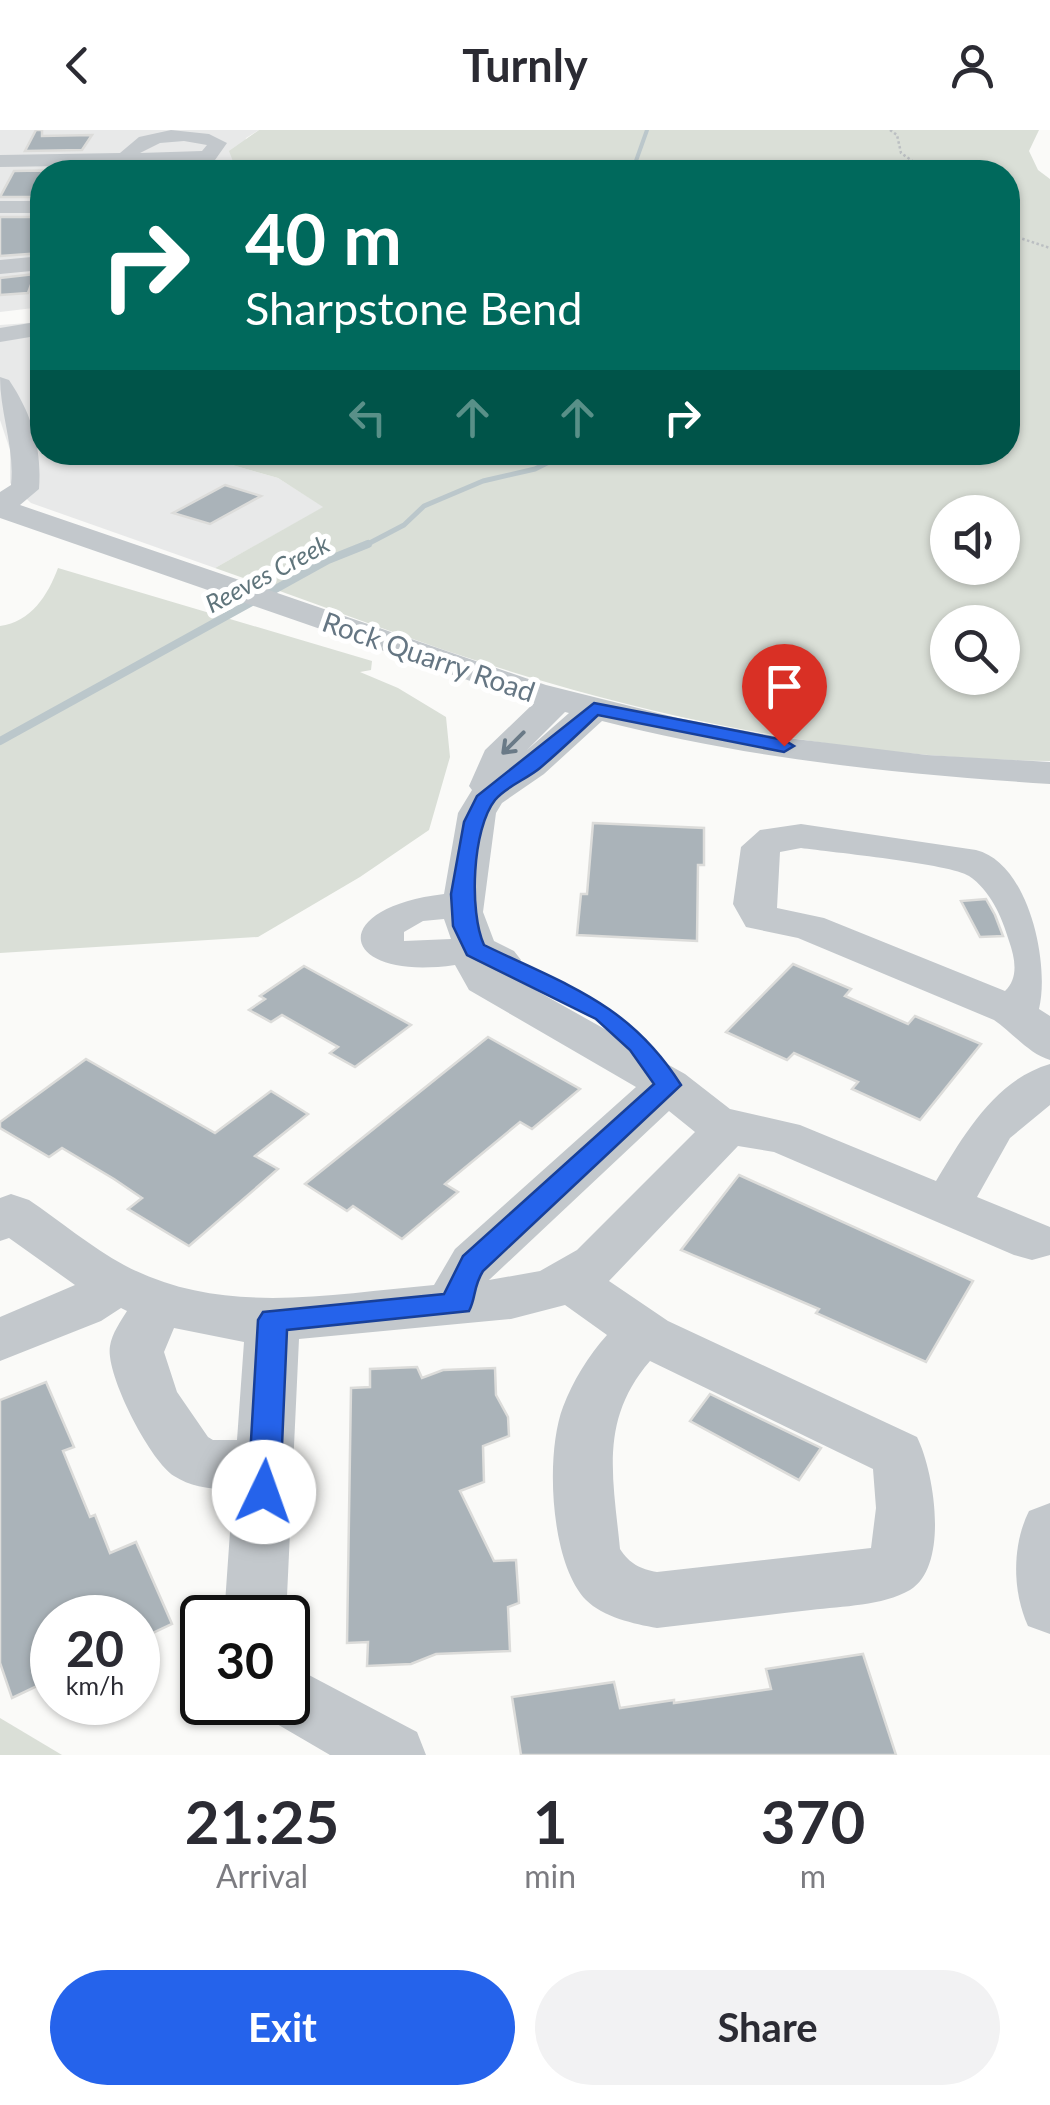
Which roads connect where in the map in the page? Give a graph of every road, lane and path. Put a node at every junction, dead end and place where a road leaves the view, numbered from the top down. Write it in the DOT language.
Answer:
graph roads {
  1 [pos="890,130"];
  2 [pos="105,136"];
  3 [pos="0,149"];
  4 [pos="131,159"];
  5 [pos="66,160"];
  6 [pos="911,160"];
  7 [pos="0,161"];
  8 [pos="30,161"];
  9 [pos="30,206"];
  10 [pos="0,207"];
  11 [pos="1020,238"];
  12 [pos="1050,248"];
  13 [pos="30,264"];
  14 [pos="0,267"];
  15 [pos="30,330"];
  16 [pos="0,335"];
  17 [pos="15,396"];
  18 [pos="0,506"];
  19 [pos="558,700"];
  20 [pos="594,709"];
  21 [pos="1050,773"];
  22 [pos="487,796"];
  23 [pos="462,904"];
  24 [pos="476,950"];
  25 [pos="1010,1010"];
  26 [pos="1050,1045"];
  27 [pos="1050,1080"];
  28 [pos="668,1085"];
  29 [pos="728,1128"];
  30 [pos="947,1205"];
  31 [pos="0,1222"];
  32 [pos="1032,1240"];
  33 [pos="570,1281"];
  34 [pos="140,1294"];
  35 [pos="459,1303"];
  36 [pos="273,1320"];
  37 [pos="643,1331"];
  38 [pos="0,1340"];
  39 [pos="266,1462"];
  40 [pos="1050,1529"];
  41 [pos="256,1595"];
  42 [pos="1050,1606"];
  43 [pos="310,1707"];
  44 [pos="393,1755"];
  1 -- 6 [label="path"];
  2 -- 3 [label="street"];
  4 -- 5 [label="street"];
  7 -- 8 [label="street"];
  9 -- 10 [label="street"];
  11 -- 12 [label="path"];
  13 -- 14 [label="street"];
  15 -- 16 [label="street"];
  17 -- 18 [label="street"];
  18 -- 19 [label="street, Rock Quarry Road"];
  19 -- 20 [label="street, Rock Quarry Road"];
  19 -- 22 [label="street, one-way"];
  20 -- 21 [label="street, Rock Quarry Road"];
  20 -- 22 [label="street"];
  22 -- 23 [label="street"];
  23 -- 24 [label="street"];
  23 -- 24 [label="street"];
  24 -- 28 [label="street"];
  25 -- 25 [label="street"];
  25 -- 26 [label="street"];
  27 -- 30 [label="street"];
  28 -- 29 [label="street"];
  28 -- 35 [label="street"];
  29 -- 30 [label="street"];
  29 -- 33 [label="street"];
  30 -- 32 [label="street"];
  31 -- 34 [label="street"];
  33 -- 35 [label="street"];
  33 -- 37 [label="street"];
  34 -- 36 [label="street"];
  34 -- 38 [label="street"];
  34 -- 39 [label="street"];
  35 -- 36 [label="street"];
  36 -- 39 [label="street"];
  37 -- 37 [label="street"];
  39 -- 41 [label="street"];
  40 -- 42 [label="street"];
  43 -- 44 [label="street"];
}
